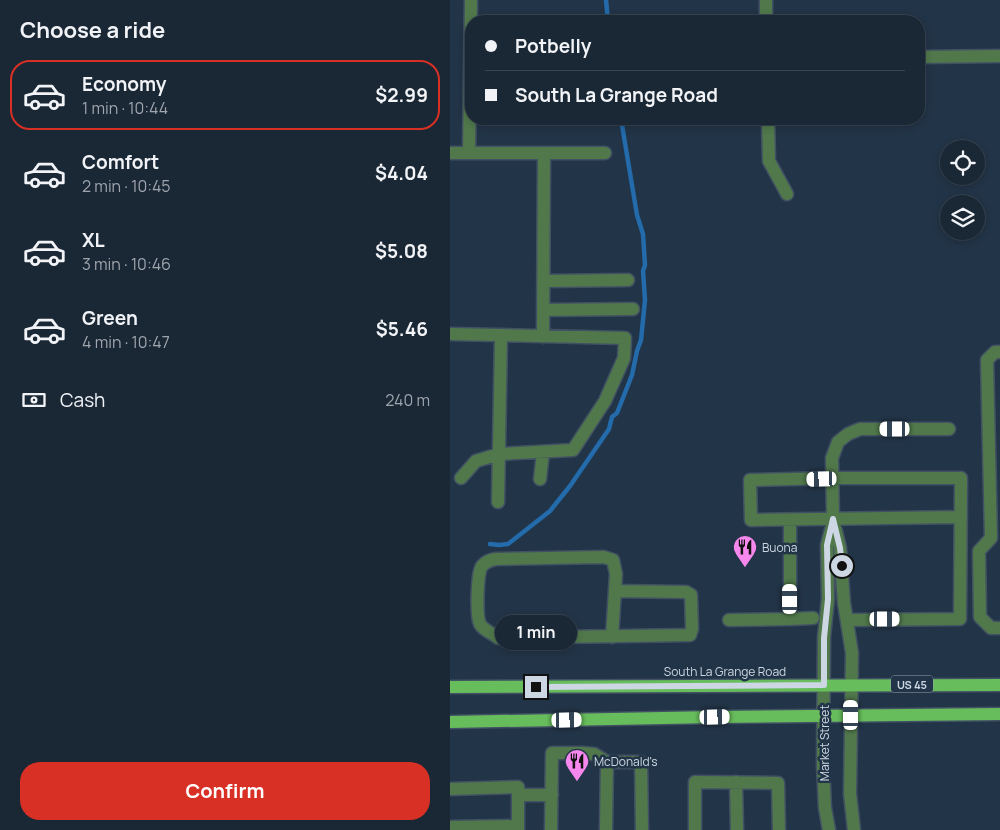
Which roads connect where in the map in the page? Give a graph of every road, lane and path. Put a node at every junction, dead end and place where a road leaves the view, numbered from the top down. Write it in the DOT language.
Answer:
graph roads {
  1 [pos="471,0"];
  2 [pos="766,0"];
  3 [pos="471,15"];
  4 [pos="766,15"];
  5 [pos="1000,56"];
  6 [pos="925,57"];
  7 [pos="469,125"];
  8 [pos="768,125"];
  9 [pos="605,152"];
  10 [pos="450,153"];
  11 [pos="469,153"];
  12 [pos="544,153"];
  13 [pos="786,194"];
  14 [pos="628,280"];
  15 [pos="544,281"];
  16 [pos="633,308"];
  17 [pos="544,310"];
  18 [pos="450,334"];
  19 [pos="501,336"];
  20 [pos="543,337"];
  21 [pos="1000,352"];
  22 [pos="949,429"];
  23 [pos="543,453"];
  24 [pos="499,454"];
  25 [pos="461,478"];
  26 [pos="833,478"];
  27 [pos="540,479"];
  28 [pos="498,502"];
  29 [pos="961,517"];
  30 [pos="833,519"];
  31 [pos="790,520"];
  32 [pos="615,591"];
  33 [pos="790,618"];
  34 [pos="813,618"];
  35 [pos="729,620"];
  36 [pos="847,620"];
  37 [pos="996,628"];
  38 [pos="612,636"];
  39 [pos="851,684"];
  40 [pos="824,685"];
  41 [pos="1000,685"];
  42 [pos="450,688"];
  43 [pos="1000,714"];
  44 [pos="824,715"];
  45 [pos="851,715"];
  46 [pos="450,722"];
  47 [pos="607,762"];
  48 [pos="736,782"];
  49 [pos="450,789"];
  50 [pos="518,795"];
  51 [pos="552,795"];
  52 [pos="450,827"];
  53 [pos="518,828"];
  54 [pos="551,830"];
  55 [pos="606,830"];
  56 [pos="642,830"];
  57 [pos="695,830"];
  58 [pos="737,830"];
  59 [pos="779,830"];
  60 [pos="829,830"];
  61 [pos="854,830"];
  1 -- 3 [label="street"];
  2 -- 4 [label="street"];
  5 -- 6 [label="street"];
  7 -- 11 [label="street"];
  8 -- 13 [label="street"];
  9 -- 12 [label="street"];
  10 -- 11 [label="street"];
  11 -- 12 [label="street"];
  12 -- 15 [label="street"];
  14 -- 15 [label="street"];
  15 -- 17 [label="street"];
  16 -- 17 [label="street"];
  17 -- 20 [label="street"];
  18 -- 19 [label="street"];
  19 -- 20 [label="street"];
  19 -- 24 [label="street"];
  20 -- 23 [label="street"];
  21 -- 37 [label="street"];
  22 -- 26 [label="street"];
  23 -- 24 [label="street"];
  23 -- 27 [label="street"];
  24 -- 25 [label="street"];
  24 -- 28 [label="street"];
  26 -- 29 [label="street"];
  26 -- 30 [label="street"];
  26 -- 31 [label="street"];
  29 -- 30 [label="street"];
  29 -- 36 [label="street"];
  30 -- 31 [label="street"];
  30 -- 36 [label="street"];
  30 -- 40 [label="street, Market Street"];
  31 -- 33 [label="street"];
  32 -- 38 [label="street"];
  32 -- 38 [label="street"];
  32 -- 38 [label="street"];
  33 -- 34 [label="street"];
  33 -- 35 [label="street"];
  36 -- 39 [label="street"];
  39 -- 40 [label="main road, South La Grange Road / US 45"];
  39 -- 41 [label="main road, South La Grange Road / US 45"];
  39 -- 45 [label="street"];
  40 -- 42 [label="main road, South La Grange Road / US 45"];
  40 -- 44 [label="street, Market Street"];
  43 -- 45 [label="main road"];
  44 -- 45 [label="main road"];
  44 -- 46 [label="main road"];
  44 -- 60 [label="street, Market Street"];
  45 -- 61 [label="street"];
  47 -- 51 [label="street"];
  47 -- 55 [label="street"];
  47 -- 56 [label="street"];
  48 -- 57 [label="street"];
  48 -- 58 [label="street"];
  48 -- 59 [label="street"];
  49 -- 50 [label="street"];
  50 -- 51 [label="street"];
  50 -- 53 [label="street"];
  51 -- 54 [label="street"];
  52 -- 53 [label="street"];
}
